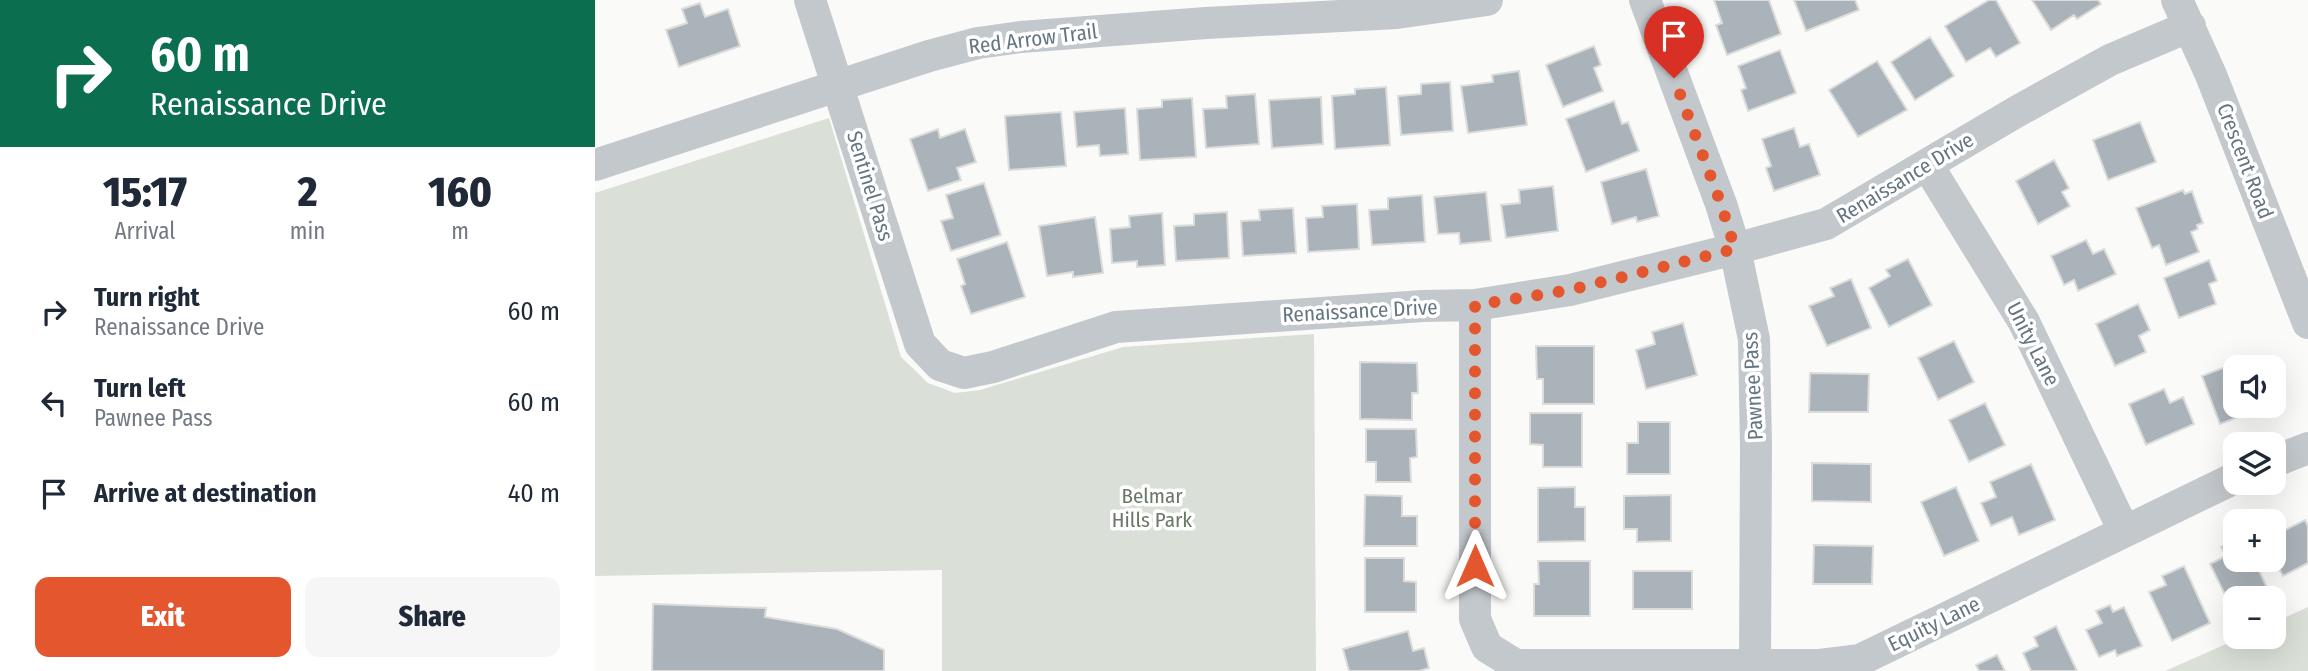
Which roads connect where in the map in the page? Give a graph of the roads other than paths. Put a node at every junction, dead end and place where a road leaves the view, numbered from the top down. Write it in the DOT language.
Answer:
graph roads {
  1 [pos="810,0"];
  2 [pos="1487,0"];
  3 [pos="1645,0"];
  4 [pos="1205,12"];
  5 [pos="2184,13"];
  6 [pos="838,86"];
  7 [pos="595,165"];
  8 [pos="1928,166"];
  9 [pos="1735,249"];
  10 [pos="1475,305"];
  11 [pos="2308,324"];
  12 [pos="940,365"];
  13 [pos="2308,448"];
  14 [pos="2286,457"];
  15 [pos="2223,484"];
  16 [pos="2125,531"];
  17 [pos="1755,664"];
  1 -- 6 [label="street, Sentinel Pass"];
  2 -- 4 [label="street, Red Arrow Trail"];
  3 -- 9 [label="street, Pawnee Pass"];
  4 -- 6 [label="street, Red Arrow Trail"];
  5 -- 8 [label="street, Renaissance Drive"];
  5 -- 11 [label="street, Crescent Road"];
  6 -- 7 [label="street, Red Arrow Trail"];
  6 -- 12 [label="street, Sentinel Pass"];
  8 -- 9 [label="street, Renaissance Drive"];
  8 -- 16 [label="street, Unity Lane"];
  9 -- 10 [label="street, Renaissance Drive"];
  9 -- 17 [label="street, Pawnee Pass"];
  10 -- 12 [label="street, Renaissance Drive"];
  10 -- 17 [label="street, Equity Lane"];
  13 -- 14 [label="street"];
  15 -- 16 [label="street, Equity Lane"];
  16 -- 17 [label="street, Equity Lane"];
}
